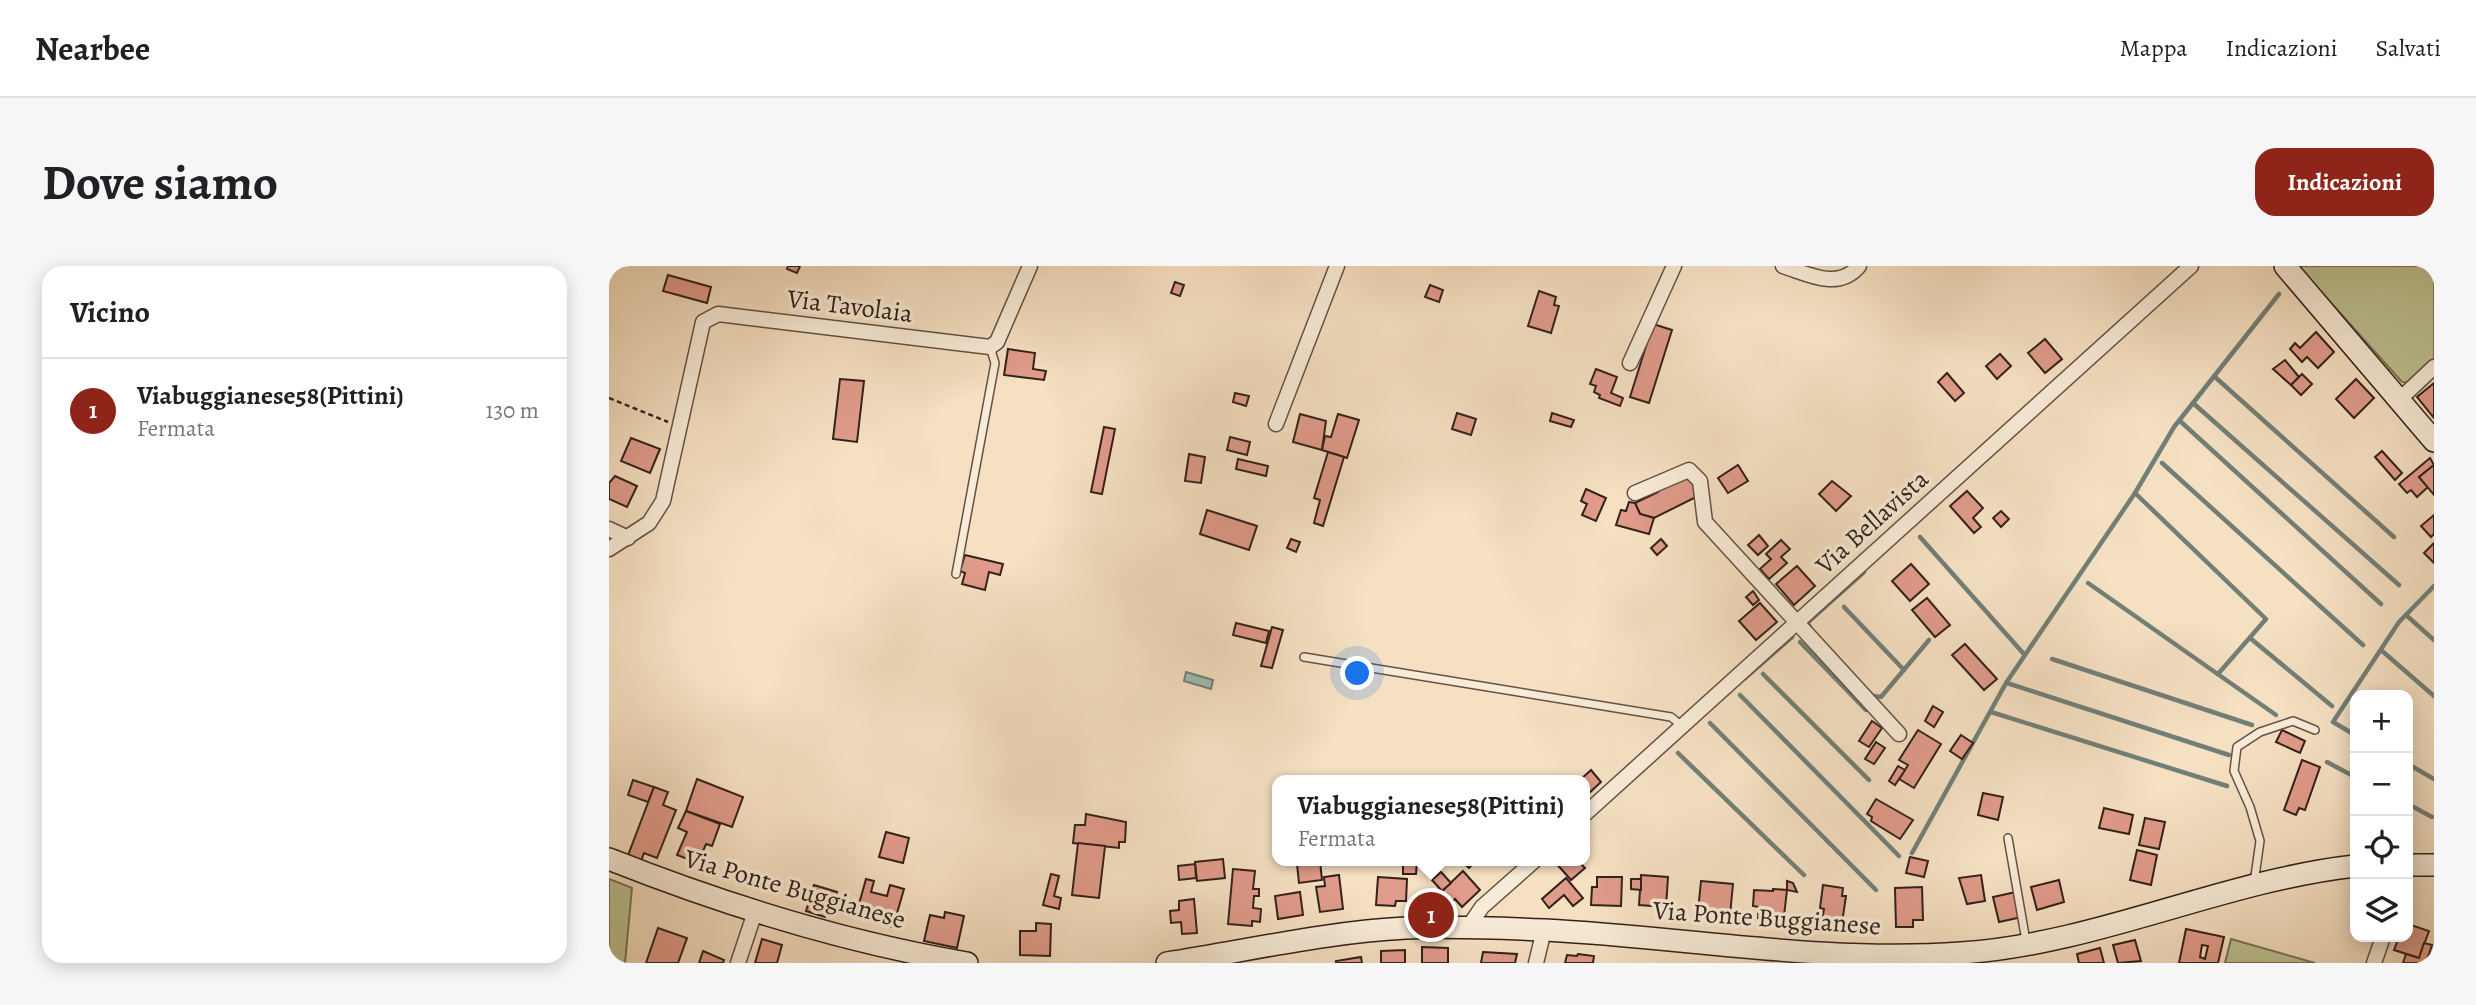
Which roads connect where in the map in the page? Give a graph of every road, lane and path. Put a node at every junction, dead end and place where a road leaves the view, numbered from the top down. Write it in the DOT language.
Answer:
graph roads {
  1 [pos="1030,266"];
  2 [pos="1337,266"];
  3 [pos="1674,266"];
  4 [pos="1783,266"];
  5 [pos="1859,266"];
  6 [pos="2191,266"];
  7 [pos="2285,266"];
  8 [pos="990,347"];
  9 [pos="1630,363"];
  10 [pos="2434,367"];
  11 [pos="609,398"];
  12 [pos="2400,399"];
  13 [pos="1276,424"];
  14 [pos="678,425"];
  15 [pos="2434,441"];
  16 [pos="1635,493"];
  17 [pos="609,529"];
  18 [pos="628,538"];
  19 [pos="609,549"];
  20 [pos="956,574"];
  21 [pos="1795,624"];
  22 [pos="1304,657"];
  23 [pos="1682,727"];
  24 [pos="2315,730"];
  25 [pos="1899,734"];
  26 [pos="1590,810"];
  27 [pos="2008,838"];
  28 [pos="609,859"];
  29 [pos="2413,864"];
  30 [pos="2434,865"];
  31 [pos="1528,866"];
  32 [pos="2350,867"];
  33 [pos="2253,887"];
  34 [pos="755,912"];
  35 [pos="1467,929"];
  36 [pos="1544,930"];
  37 [pos="2381,942"];
  38 [pos="2027,945"];
  39 [pos="738,963"];
  40 [pos="967,963"];
  41 [pos="1167,963"];
  42 [pos="1536,963"];
  43 [pos="2374,963"];
  1 -- 8 [label="street"];
  2 -- 13 [label="street"];
  3 -- 9 [label="street"];
  4 -- 5 [label="street"];
  6 -- 21 [label="street, Via Bellavista"];
  7 -- 12 [label="main road"];
  8 -- 14 [label="street, Via Tavolaia"];
  8 -- 20 [label="lane"];
  10 -- 12 [label="street"];
  11 -- 14 [label="path"];
  12 -- 15 [label="main road"];
  14 -- 18 [label="street, Via Tavolaia"];
  16 -- 21 [label="street"];
  17 -- 18 [label="street"];
  18 -- 19 [label="street, Via Tavolaia"];
  21 -- 23 [label="street, Via Bellavista"];
  21 -- 25 [label="street"];
  22 -- 23 [label="lane"];
  23 -- 26 [label="street, Via Bellavista"];
  24 -- 33 [label="lane"];
  27 -- 38 [label="lane"];
  28 -- 34 [label="main road, Via Ponte Buggianese"];
  29 -- 30 [label="main road"];
  31 -- 35 [label="street"];
  32 -- 33 [label="main road, Via Ponte Buggianese"];
  33 -- 38 [label="main road, Via Ponte Buggianese"];
  34 -- 39 [label="street"];
  34 -- 40 [label="main road, Via Ponte Buggianese"];
  35 -- 36 [label="main road, Via Ponte Buggianese"];
  35 -- 41 [label="main road, Via Ponte Buggianese"];
  36 -- 38 [label="main road, Via Ponte Buggianese"];
  36 -- 42 [label="street"];
  37 -- 43 [label="street"];
}
